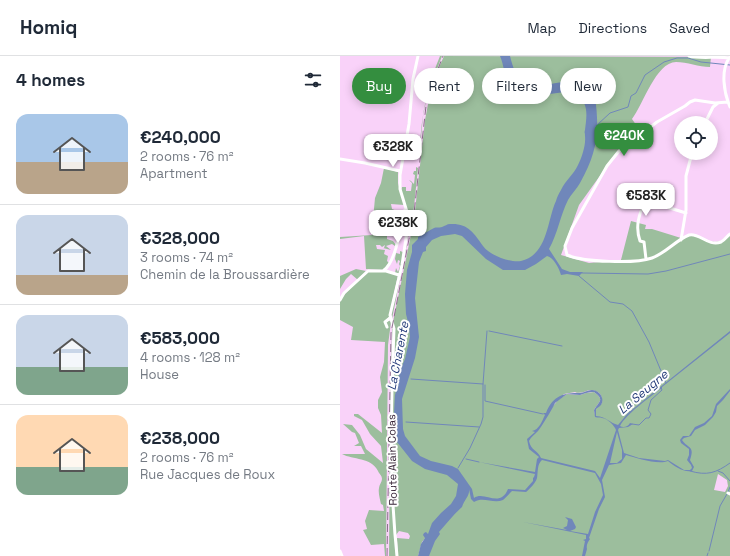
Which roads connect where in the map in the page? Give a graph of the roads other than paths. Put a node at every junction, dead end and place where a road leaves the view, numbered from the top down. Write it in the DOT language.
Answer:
graph roads {
  1 [pos="418,56"];
  2 [pos="689,56"];
  3 [pos="729,57"];
  4 [pos="727,75"];
  5 [pos="718,103"];
  6 [pos="729,104"];
  7 [pos="708,116"];
  8 [pos="340,159"];
  9 [pos="690,160"];
  10 [pos="400,171"];
  11 [pos="406,209"];
  12 [pos="686,213"];
  13 [pos="730,234"];
  14 [pos="681,240"];
  15 [pos="646,259"];
  16 [pos="384,270"];
  17 [pos="399,275"];
  18 [pos="340,300"];
  19 [pos="390,318"];
  20 [pos="387,327"];
  21 [pos="340,551"];
  22 [pos="342,556"];
  23 [pos="397,556"];
  1 -- 10 [label="street, Route Alain Colas"];
  2 -- 3 [label="street"];
  3 -- 4 [label="street"];
  4 -- 6 [label="street"];
  5 -- 6 [label="street"];
  5 -- 7 [label="street"];
  5 -- 15 [label="street"];
  8 -- 10 [label="street"];
  9 -- 12 [label="street"];
  10 -- 11 [label="street, Route Alain Colas"];
  11 -- 16 [label="street"];
  11 -- 17 [label="street, Route Alain Colas"];
  12 -- 14 [label="street"];
  12 -- 15 [label="street"];
  13 -- 14 [label="street"];
  14 -- 15 [label="street"];
  16 -- 17 [label="street"];
  16 -- 18 [label="street"];
  17 -- 19 [label="street, Route Alain Colas"];
  19 -- 20 [label="street"];
  19 -- 23 [label="street, Route Alain Colas"];
  21 -- 22 [label="street"];
}
